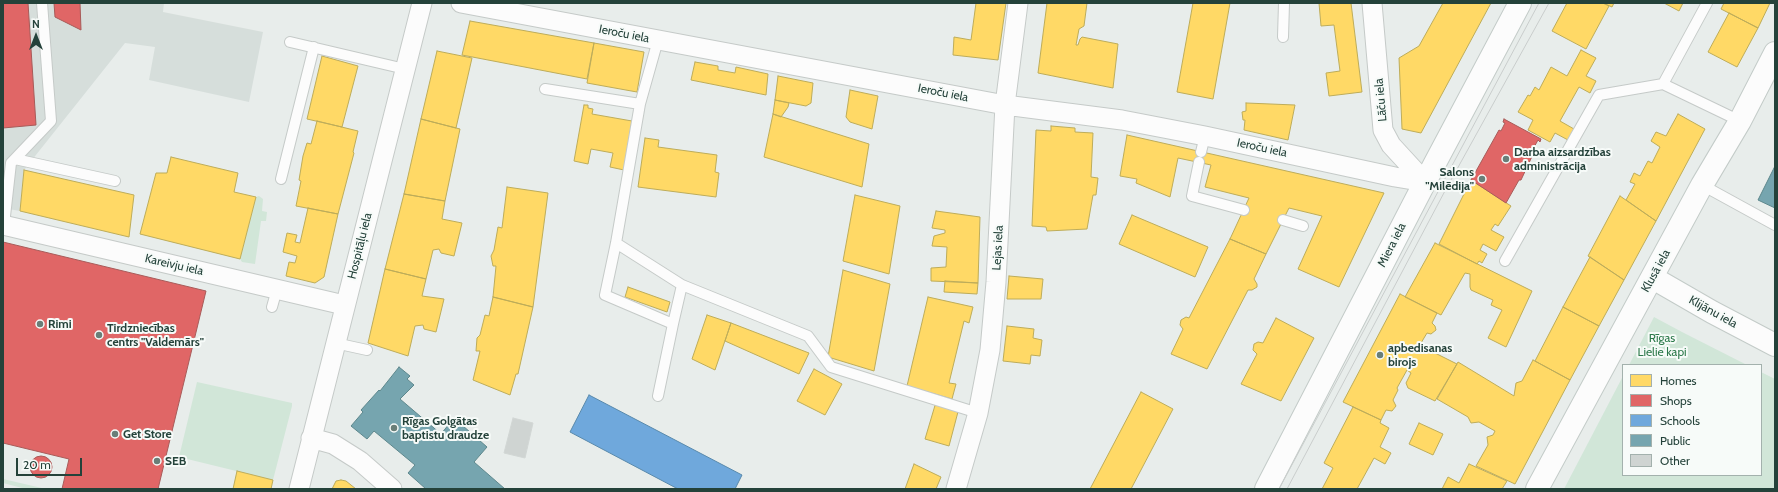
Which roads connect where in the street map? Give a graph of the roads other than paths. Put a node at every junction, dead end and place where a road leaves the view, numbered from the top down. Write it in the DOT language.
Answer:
graph roads {
  1 [pos="42,3"];
  2 [pos="422,3"];
  3 [pos="461,3"];
  4 [pos="1018,3"];
  5 [pos="1284,3"];
  6 [pos="1372,3"];
  7 [pos="1520,3"];
  8 [pos="1707,3"];
  9 [pos="1283,38"];
  10 [pos="658,40"];
  11 [pos="290,42"];
  12 [pos="314,48"];
  13 [pos="1775,53"];
  14 [pos="405,69"];
  15 [pos="1663,84"];
  16 [pos="545,89"];
  17 [pos="640,104"];
  18 [pos="1005,105"];
  19 [pos="1740,121"];
  20 [pos="10,161"];
  21 [pos="1199,162"];
  22 [pos="281,179"];
  23 [pos="115,181"];
  24 [pos="1425,182"];
  25 [pos="1702,185"];
  26 [pos="1244,210"];
  27 [pos="1283,220"];
  28 [pos="4,225"];
  29 [pos="1775,225"];
  30 [pos="1303,226"];
  31 [pos="616,243"];
  32 [pos="1505,262"];
  33 [pos="1653,278"];
  34 [pos="682,285"];
  35 [pos="276,289"];
  36 [pos="344,305"];
  37 [pos="272,307"];
  38 [pos="673,324"];
  39 [pos="335,343"];
  40 [pos="1775,345"];
  41 [pos="367,350"];
  42 [pos="658,396"];
  43 [pos="978,412"];
  44 [pos="311,438"];
  45 [pos="298,489"];
  46 [pos="392,489"];
  47 [pos="956,489"];
  48 [pos="1266,489"];
  49 [pos="1537,489"];
  1 -- 20 [label="lane"];
  2 -- 14 [label="street, Hospitāļu iela"];
  3 -- 10 [label="street, Ieroču iela"];
  4 -- 18 [label="street, Lejas iela"];
  5 -- 9 [label="lane"];
  6 -- 24 [label="street, Lāču iela"];
  7 -- 24 [label="street, Miera iela"];
  8 -- 15 [label="lane"];
  10 -- 17 [label="lane"];
  10 -- 18 [label="street, Ieroču iela"];
  11 -- 12 [label="lane"];
  12 -- 14 [label="lane"];
  12 -- 22 [label="lane"];
  13 -- 19 [label="street, Klusā iela"];
  14 -- 36 [label="street, Hospitāļu iela"];
  15 -- 19 [label="lane"];
  15 -- 32 [label="lane"];
  16 -- 17 [label="lane"];
  17 -- 31 [label="lane"];
  18 -- 24 [label="street, Ieroču iela"];
  18 -- 43 [label="street, Lejas iela"];
  19 -- 25 [label="street, Klusā iela"];
  20 -- 23 [label="lane"];
  20 -- 28 [label="lane"];
  21 -- 26 [label="lane"];
  24 -- 48 [label="street, Miera iela"];
  25 -- 29 [label="lane"];
  25 -- 33 [label="street, Klusā iela"];
  27 -- 30 [label="lane"];
  28 -- 35 [label="street, Kareivju iela"];
  31 -- 34 [label="lane"];
  31 -- 38 [label="lane"];
  33 -- 40 [label="street, Klijānu iela"];
  33 -- 49 [label="street, Klusā iela"];
  34 -- 38 [label="lane"];
  34 -- 43 [label="lane"];
  35 -- 36 [label="street, Kareivju iela"];
  35 -- 37 [label="lane"];
  36 -- 39 [label="street, Hospitāļu iela"];
  38 -- 42 [label="lane"];
  39 -- 41 [label="lane"];
  39 -- 44 [label="street, Hospitāļu iela"];
  43 -- 47 [label="street, Lejas iela"];
  44 -- 45 [label="street, Hospitāļu iela"];
  44 -- 46 [label="street"];
}
